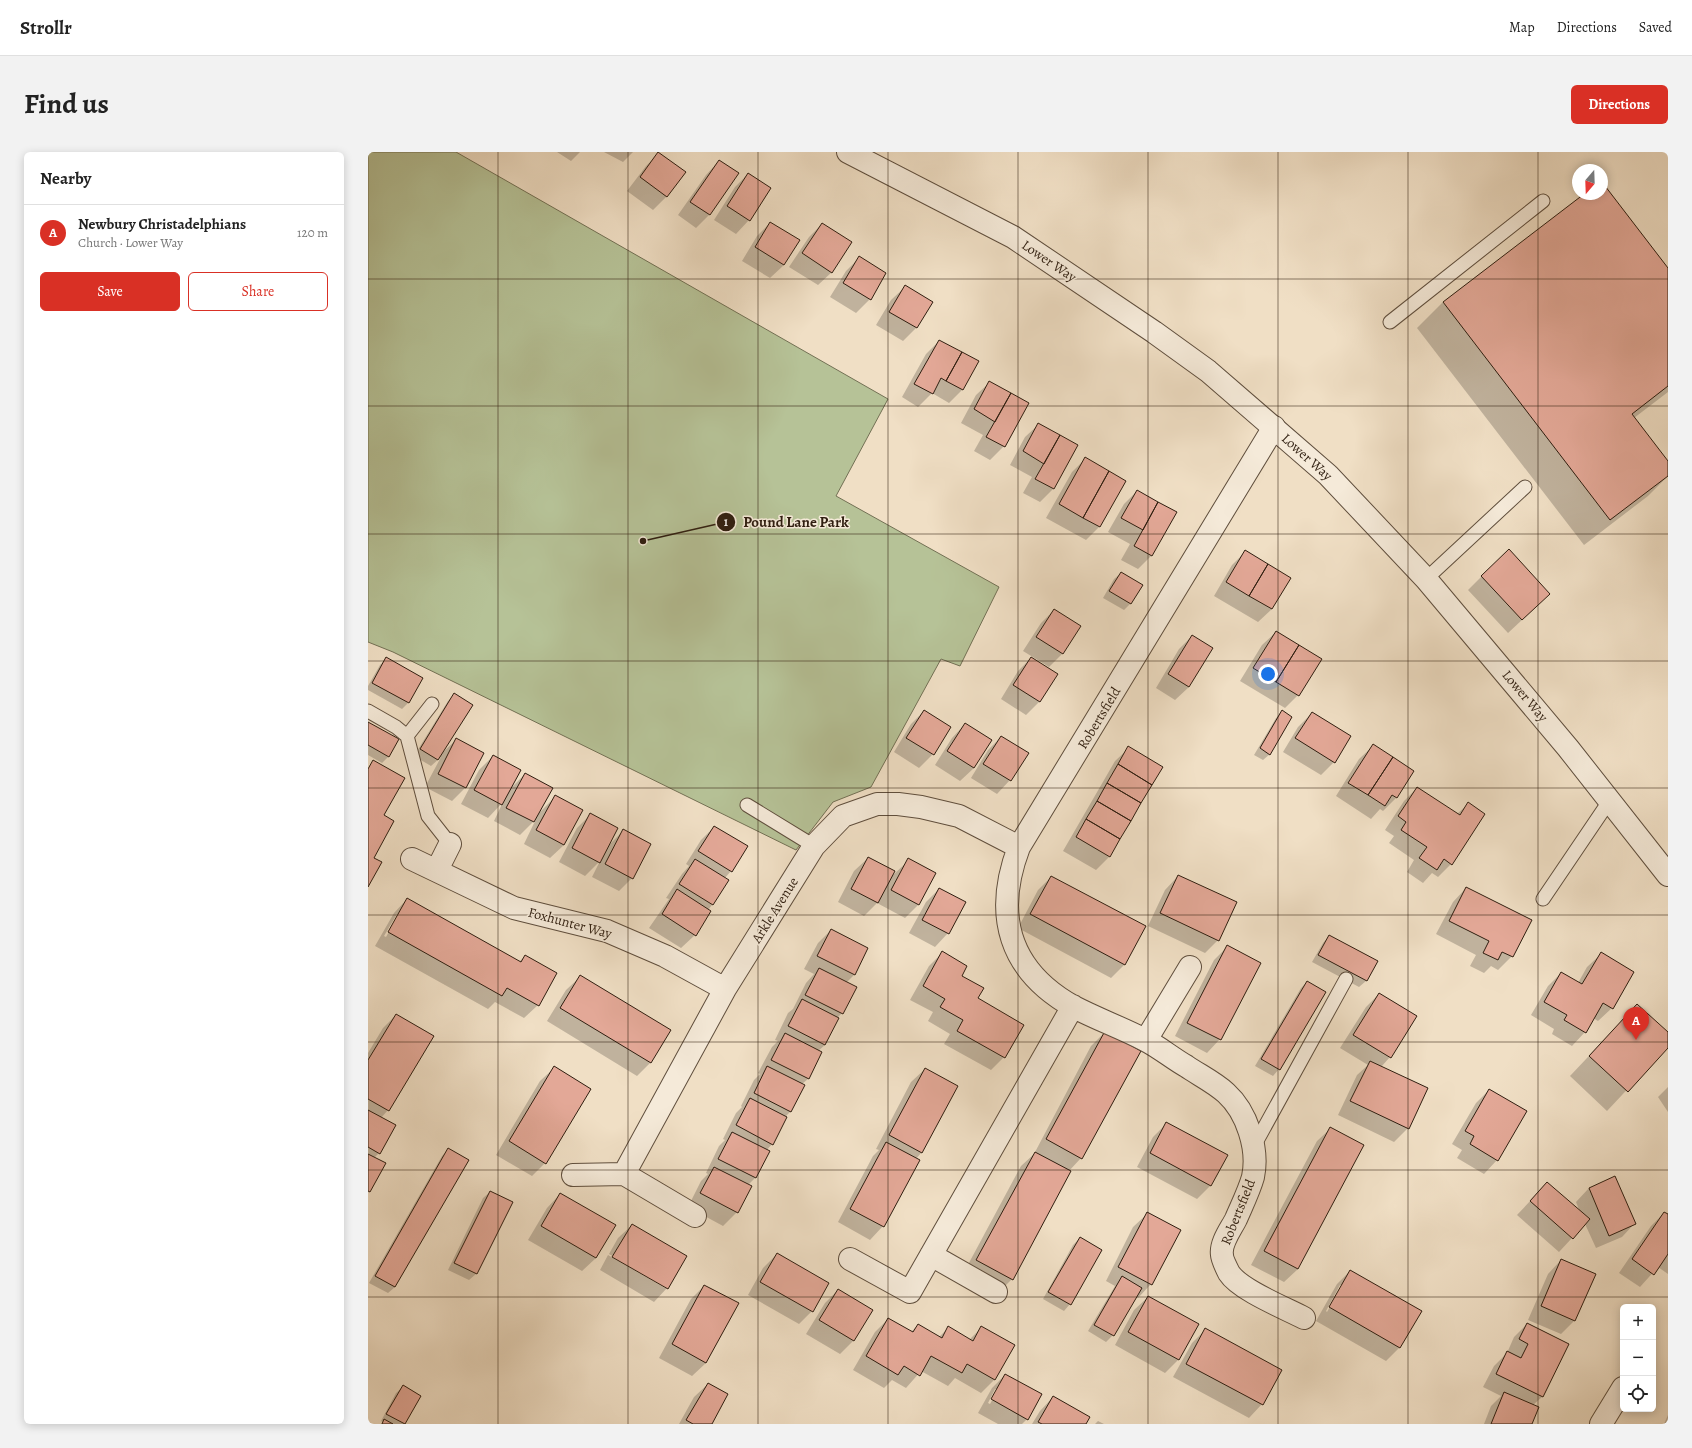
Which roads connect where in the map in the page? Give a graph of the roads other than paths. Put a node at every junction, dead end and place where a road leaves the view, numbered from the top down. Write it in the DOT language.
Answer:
graph roads {
  1 [pos="849,152"];
  2 [pos="1543,202"];
  3 [pos="1390,322"];
  4 [pos="1274,427"];
  5 [pos="1525,488"];
  6 [pos="1426,579"];
  7 [pos="432,704"];
  8 [pos="368,711"];
  9 [pos="407,736"];
  10 [pos="1610,800"];
  11 [pos="747,805"];
  12 [pos="450,844"];
  13 [pos="814,846"];
  14 [pos="1019,847"];
  15 [pos="412,859"];
  16 [pos="436,870"];
  17 [pos="1668,875"];
  18 [pos="1543,899"];
  19 [pos="1190,967"];
  20 [pos="1346,979"];
  21 [pos="725,989"];
  22 [pos="1073,1006"];
  23 [pos="1146,1040"];
  24 [pos="1253,1148"];
  25 [pos="624,1174"];
  26 [pos="573,1176"];
  27 [pos="695,1216"];
  28 [pos="931,1255"];
  29 [pos="850,1259"];
  30 [pos="996,1292"];
  31 [pos="1304,1318"];
  32 [pos="1620,1393"];
  33 [pos="1601,1424"];
  1 -- 4 [label="street, Lower Way"];
  2 -- 3 [label="lane"];
  4 -- 6 [label="street, Lower Way"];
  4 -- 14 [label="street, Robertsfield"];
  5 -- 6 [label="lane"];
  6 -- 10 [label="street, Lower Way"];
  7 -- 9 [label="lane"];
  8 -- 9 [label="lane"];
  9 -- 12 [label="lane"];
  10 -- 17 [label="street, Lower Way"];
  10 -- 18 [label="lane"];
  11 -- 13 [label="lane"];
  12 -- 16 [label="street"];
  13 -- 14 [label="street, Arkle Avenue"];
  13 -- 21 [label="street, Arkle Avenue"];
  14 -- 22 [label="street, Robertsfield"];
  15 -- 16 [label="street, Foxhunter Way"];
  16 -- 21 [label="street, Foxhunter Way"];
  19 -- 23 [label="street"];
  20 -- 24 [label="lane"];
  21 -- 25 [label="street, Arkle Avenue"];
  22 -- 23 [label="street, Robertsfield"];
  22 -- 28 [label="street"];
  23 -- 24 [label="street, Robertsfield"];
  24 -- 31 [label="street, Robertsfield"];
  25 -- 26 [label="street"];
  25 -- 27 [label="street"];
  28 -- 29 [label="street"];
  28 -- 30 [label="street"];
  32 -- 33 [label="street"];
}
